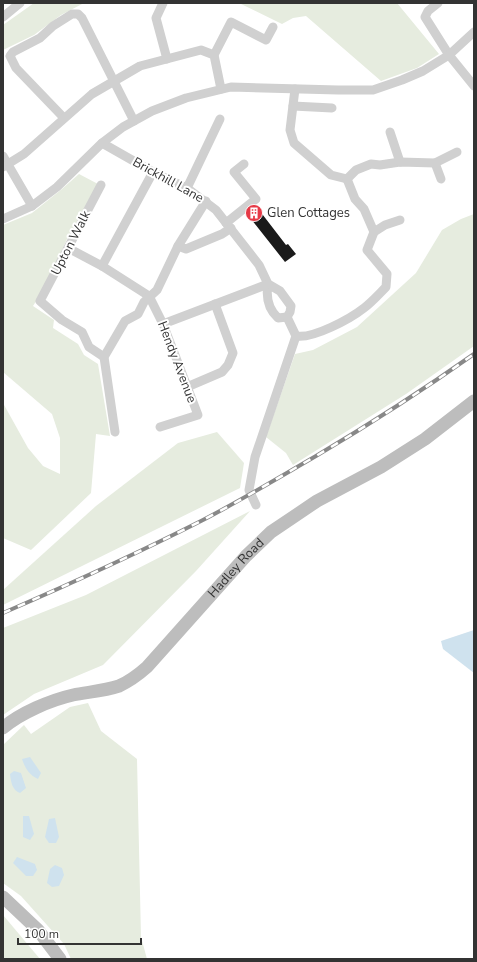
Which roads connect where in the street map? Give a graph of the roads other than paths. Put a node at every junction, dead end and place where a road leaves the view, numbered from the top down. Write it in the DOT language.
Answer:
graph roads {
  1 [pos="20,3"];
  2 [pos="163,3"];
  3 [pos="438,3"];
  4 [pos="3,17"];
  5 [pos="273,27"];
  6 [pos="474,32"];
  7 [pos="214,55"];
  8 [pos="449,55"];
  9 [pos="167,59"];
  10 [pos="114,80"];
  11 [pos="474,86"];
  12 [pos="221,89"];
  13 [pos="295,89"];
  14 [pos="293,106"];
  15 [pos="332,108"];
  16 [pos="64,118"];
  17 [pos="220,119"];
  18 [pos="134,121"];
  19 [pos="390,132"];
  20 [pos="102,144"];
  21 [pos="457,152"];
  22 [pos="4,162"];
  23 [pos="400,162"];
  24 [pos="435,163"];
  25 [pos="244,164"];
  26 [pos="152,172"];
  27 [pos="347,179"];
  28 [pos="441,179"];
  29 [pos="100,185"];
  30 [pos="187,188"];
  31 [pos="206,201"];
  32 [pos="32,206"];
  33 [pos="3,219"];
  34 [pos="400,220"];
  35 [pos="228,226"];
  36 [pos="374,232"];
  37 [pos="178,246"];
  38 [pos="68,248"];
  39 [pos="102,266"];
  40 [pos="268,284"];
  41 [pos="149,296"];
  42 [pos="215,304"];
  43 [pos="287,317"];
  44 [pos="163,324"];
  45 [pos="296,336"];
  46 [pos="104,357"];
  47 [pos="187,387"];
  48 [pos="474,401"];
  49 [pos="160,427"];
  50 [pos="114,432"];
  51 [pos="256,505"];
  52 [pos="3,728"];
  53 [pos="3,897"];
  54 [pos="60,959"];
  1 -- 4 [label="street"];
  2 -- 9 [label="street"];
  3 -- 8 [label="street"];
  5 -- 7 [label="street"];
  6 -- 8 [label="street"];
  7 -- 9 [label="street"];
  7 -- 12 [label="street"];
  8 -- 11 [label="street"];
  8 -- 13 [label="street"];
  9 -- 10 [label="street"];
  10 -- 16 [label="street"];
  10 -- 16 [label="street"];
  10 -- 18 [label="street"];
  12 -- 13 [label="street"];
  12 -- 18 [label="street"];
  13 -- 14 [label="street"];
  14 -- 15 [label="street"];
  14 -- 27 [label="street"];
  16 -- 22 [label="street"];
  17 -- 30 [label="street"];
  18 -- 20 [label="street"];
  19 -- 23 [label="street"];
  20 -- 26 [label="street, Brickhill Lane"];
  20 -- 32 [label="street"];
  21 -- 24 [label="street"];
  22 -- 32 [label="street"];
  23 -- 24 [label="street"];
  23 -- 27 [label="street"];
  24 -- 28 [label="street"];
  25 -- 35 [label="street"];
  26 -- 30 [label="street, Brickhill Lane"];
  26 -- 39 [label="street"];
  27 -- 36 [label="street"];
  29 -- 38 [label="street, Upton Walk"];
  30 -- 31 [label="street, Brickhill Lane"];
  31 -- 35 [label="street, Brickhill Lane"];
  31 -- 37 [label="street"];
  32 -- 33 [label="street"];
  34 -- 36 [label="street"];
  35 -- 37 [label="street"];
  35 -- 40 [label="street, Brickhill Lane"];
  36 -- 45 [label="street"];
  37 -- 41 [label="street"];
  38 -- 39 [label="street"];
  38 -- 46 [label="street, Upton Walk"];
  39 -- 41 [label="street"];
  40 -- 42 [label="street"];
  40 -- 43 [label="street, Brickhill Lane"];
  40 -- 43 [label="street, Brickhill Lane"];
  41 -- 44 [label="street, Hendy Avenue"];
  41 -- 46 [label="street"];
  42 -- 44 [label="street"];
  42 -- 47 [label="street"];
  43 -- 45 [label="street, Brickhill Lane"];
  44 -- 47 [label="street, Hendy Avenue"];
  45 -- 51 [label="street"];
  46 -- 50 [label="street"];
  47 -- 49 [label="street, Hendy Avenue"];
  48 -- 52 [label="street, Hadley Road"];
  53 -- 54 [label="street"];
}
